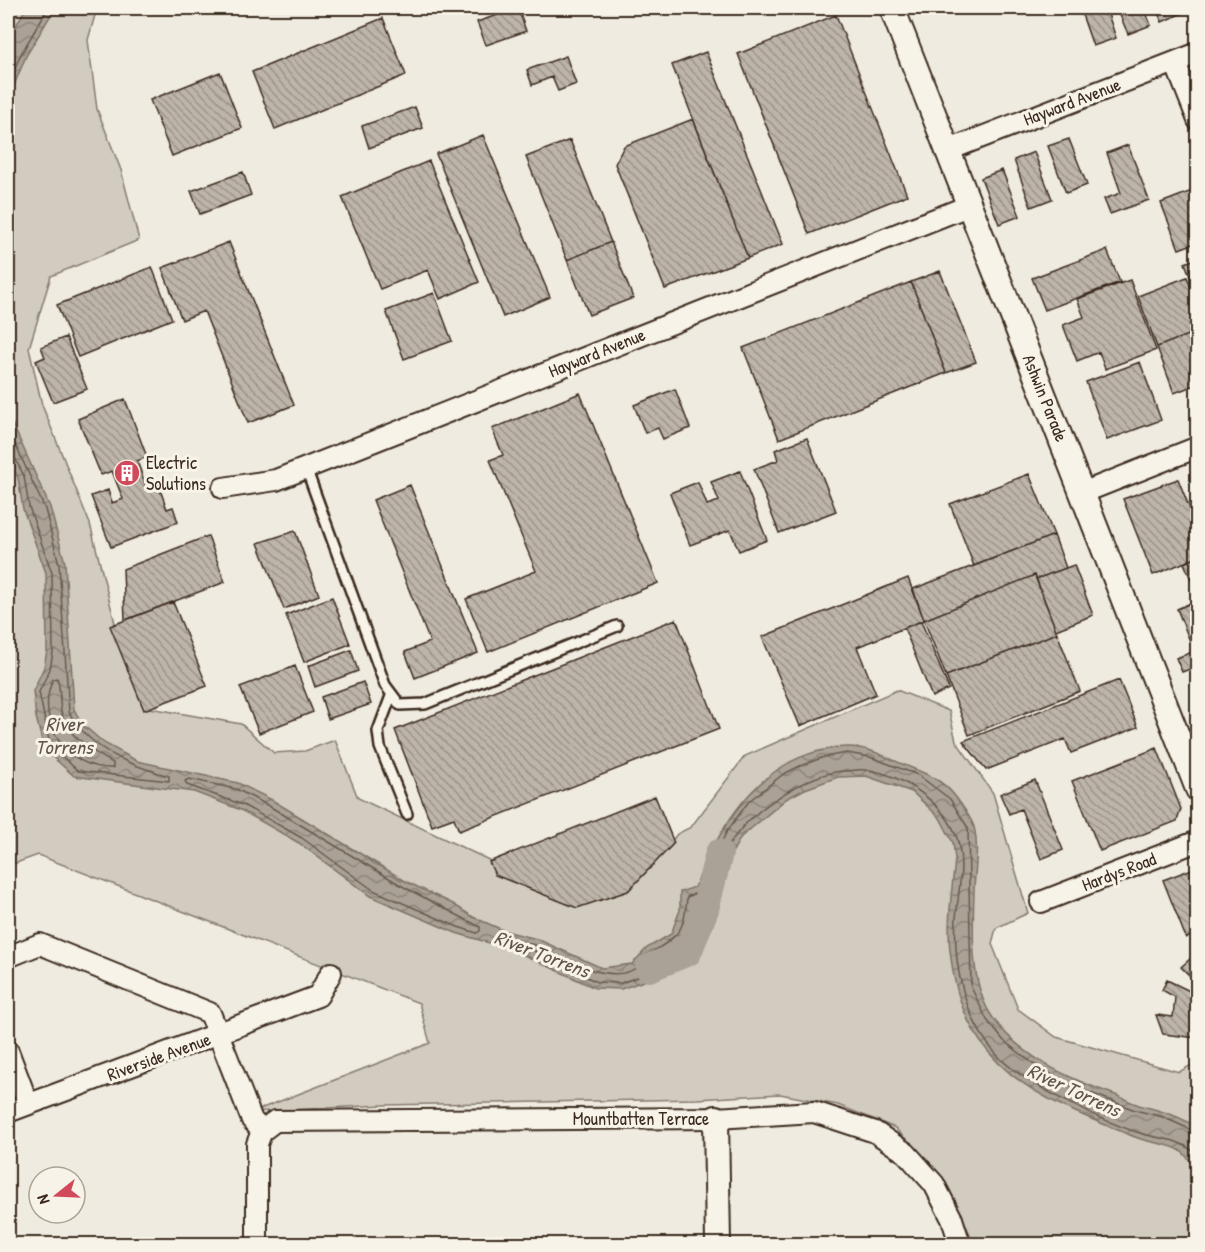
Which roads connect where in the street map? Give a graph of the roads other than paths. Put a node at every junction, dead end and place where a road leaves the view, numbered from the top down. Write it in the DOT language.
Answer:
graph roads {
  1 [pos="892,8"];
  2 [pos="1197,53"];
  3 [pos="1175,62"];
  4 [pos="1197,120"];
  5 [pos="946,151"];
  6 [pos="968,206"];
  7 [pos="1197,447"];
  8 [pos="306,468"];
  9 [pos="223,488"];
  10 [pos="1082,493"];
  11 [pos="617,626"];
  12 [pos="391,696"];
  13 [pos="1197,789"];
  14 [pos="407,814"];
  15 [pos="1197,841"];
  16 [pos="1041,902"];
  17 [pos="8,957"];
  18 [pos="331,973"];
  19 [pos="219,1035"];
  20 [pos="8,1051"];
  21 [pos="28,1104"];
  22 [pos="8,1112"];
  23 [pos="716,1118"];
  24 [pos="262,1131"];
  25 [pos="257,1245"];
  26 [pos="718,1245"];
  27 [pos="960,1245"];
  1 -- 5 [label="street, Ashwin Parade"];
  2 -- 3 [label="street, Hayward Avenue"];
  3 -- 4 [label="street"];
  3 -- 5 [label="street, Hayward Avenue"];
  5 -- 6 [label="street, Ashwin Parade"];
  6 -- 8 [label="street, Hayward Avenue"];
  6 -- 10 [label="street, Ashwin Parade"];
  7 -- 10 [label="street"];
  8 -- 9 [label="street, Hayward Avenue"];
  8 -- 12 [label="lane"];
  10 -- 13 [label="street, Ashwin Parade"];
  11 -- 12 [label="lane"];
  12 -- 14 [label="lane"];
  15 -- 16 [label="street, Hardys Road"];
  17 -- 19 [label="street, Riverside Avenue"];
  18 -- 19 [label="street"];
  19 -- 21 [label="street, Riverside Avenue"];
  19 -- 24 [label="street"];
  20 -- 21 [label="street"];
  21 -- 22 [label="street, Riverside Avenue"];
  23 -- 24 [label="street, Mountbatten Terrace"];
  23 -- 26 [label="street"];
  23 -- 27 [label="street, Mountbatten Terrace"];
  24 -- 25 [label="street"];
}
